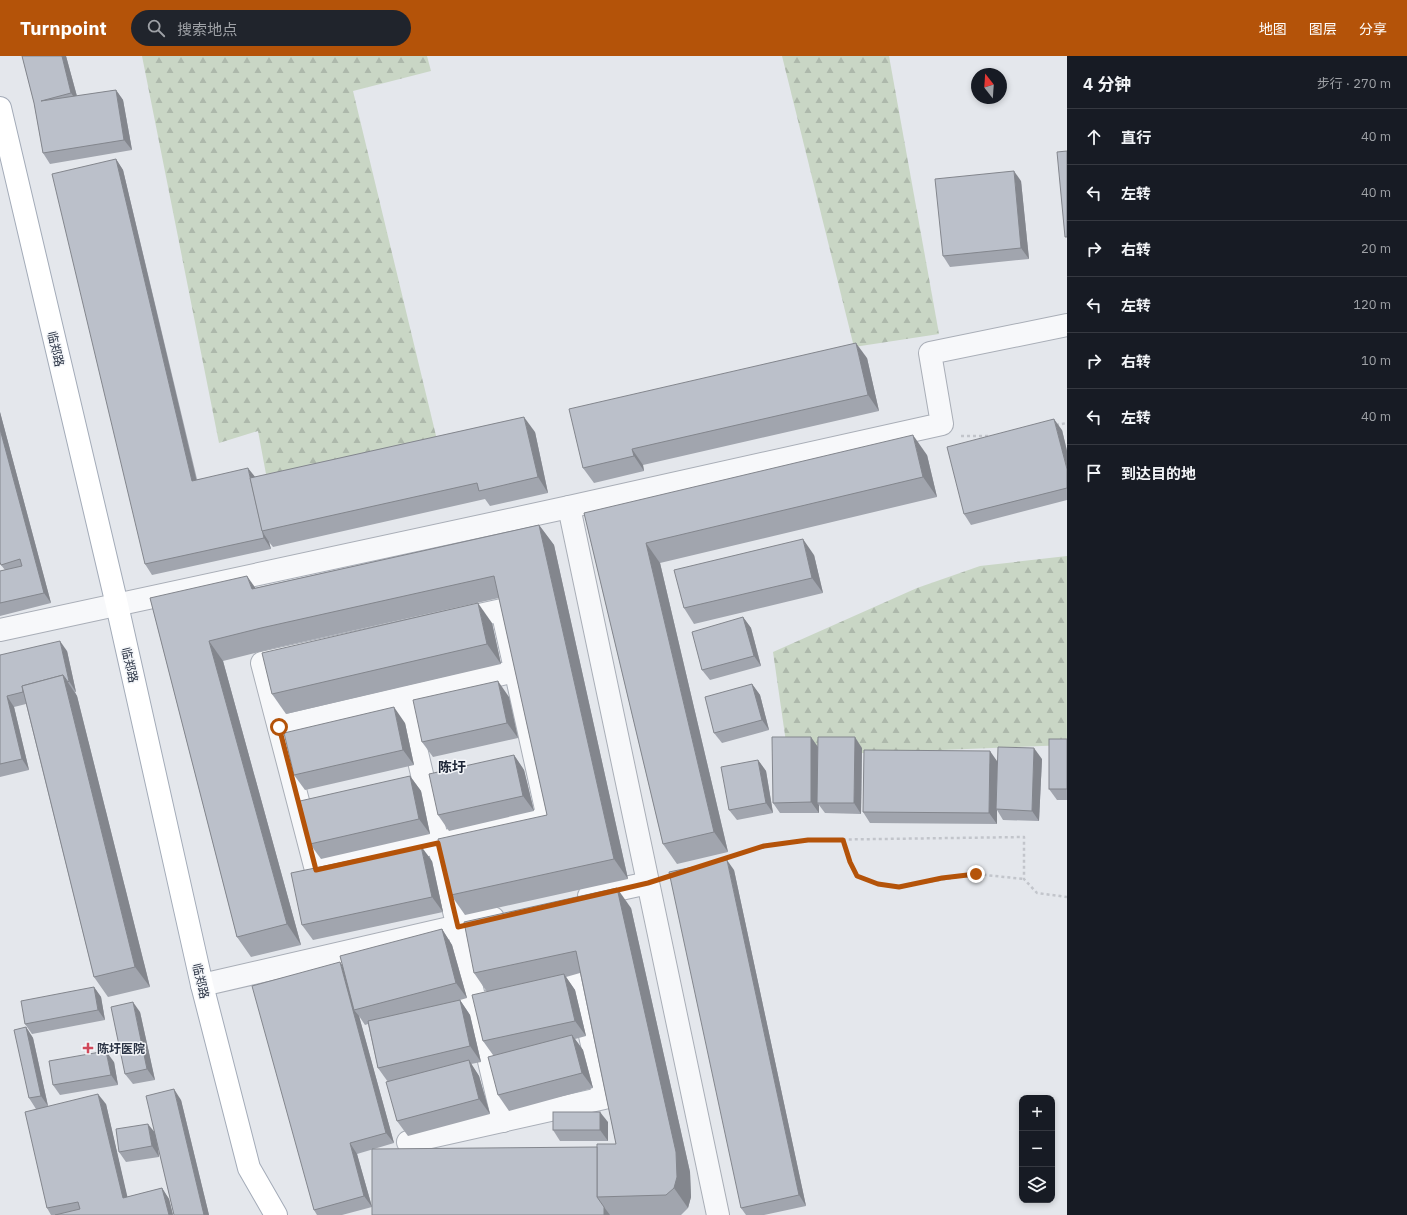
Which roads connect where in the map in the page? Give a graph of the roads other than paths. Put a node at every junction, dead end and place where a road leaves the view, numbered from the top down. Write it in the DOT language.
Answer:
graph roads {
  1 [pos="0,108"];
  2 [pos="3,138"];
  3 [pos="1067,326"];
  4 [pos="569,507"];
  5 [pos="116,605"];
  6 [pos="0,630"];
  7 [pos="515,671"];
  8 [pos="404,698"];
  9 [pos="279,727"];
  10 [pos="533,752"];
  11 [pos="511,757"];
  12 [pos="445,772"];
  13 [pos="423,777"];
  14 [pos="399,782"];
  15 [pos="322,800"];
  16 [pos="299,805"];
  17 [pos="438,843"];
  18 [pos="648,883"];
  19 [pos="572,900"];
  20 [pos="511,914"];
  21 [pos="458,927"];
  22 [pos="202,985"];
  23 [pos="476,1005"];
  24 [pos="416,1018"];
  25 [pos="591,1042"];
  26 [pos="570,1047"];
  27 [pos="512,1060"];
  28 [pos="490,1065"];
  29 [pos="468,1070"];
  30 [pos="503,1121"];
  31 [pos="408,1142"];
  32 [pos="276,1215"];
  33 [pos="718,1215"];
  1 -- 2 [label="main road, 临郑路"];
  2 -- 5 [label="main road, 临郑路"];
  3 -- 4 [label="street"];
  4 -- 5 [label="street"];
  4 -- 18 [label="street"];
  5 -- 6 [label="street"];
  5 -- 22 [label="main road, 临郑路"];
  7 -- 8 [label="street"];
  7 -- 9 [label="street"];
  7 -- 10 [label="street"];
  8 -- 9 [label="street"];
  8 -- 13 [label="street"];
  9 -- 16 [label="street"];
  10 -- 11 [label="street"];
  10 -- 17 [label="street"];
  12 -- 13 [label="street"];
  13 -- 14 [label="street"];
  13 -- 17 [label="street"];
  15 -- 16 [label="street"];
  16 -- 17 [label="street"];
  17 -- 21 [label="street"];
  18 -- 19 [label="street"];
  18 -- 33 [label="street"];
  20 -- 21 [label="street"];
  21 -- 22 [label="street"];
  21 -- 23 [label="street"];
  22 -- 32 [label="main road, 临郑路"];
  23 -- 24 [label="street"];
  23 -- 25 [label="street"];
  23 -- 28 [label="street"];
  25 -- 26 [label="street"];
  25 -- 30 [label="street"];
  27 -- 28 [label="street"];
  28 -- 29 [label="street"];
  28 -- 30 [label="street"];
  30 -- 31 [label="street"];
}
